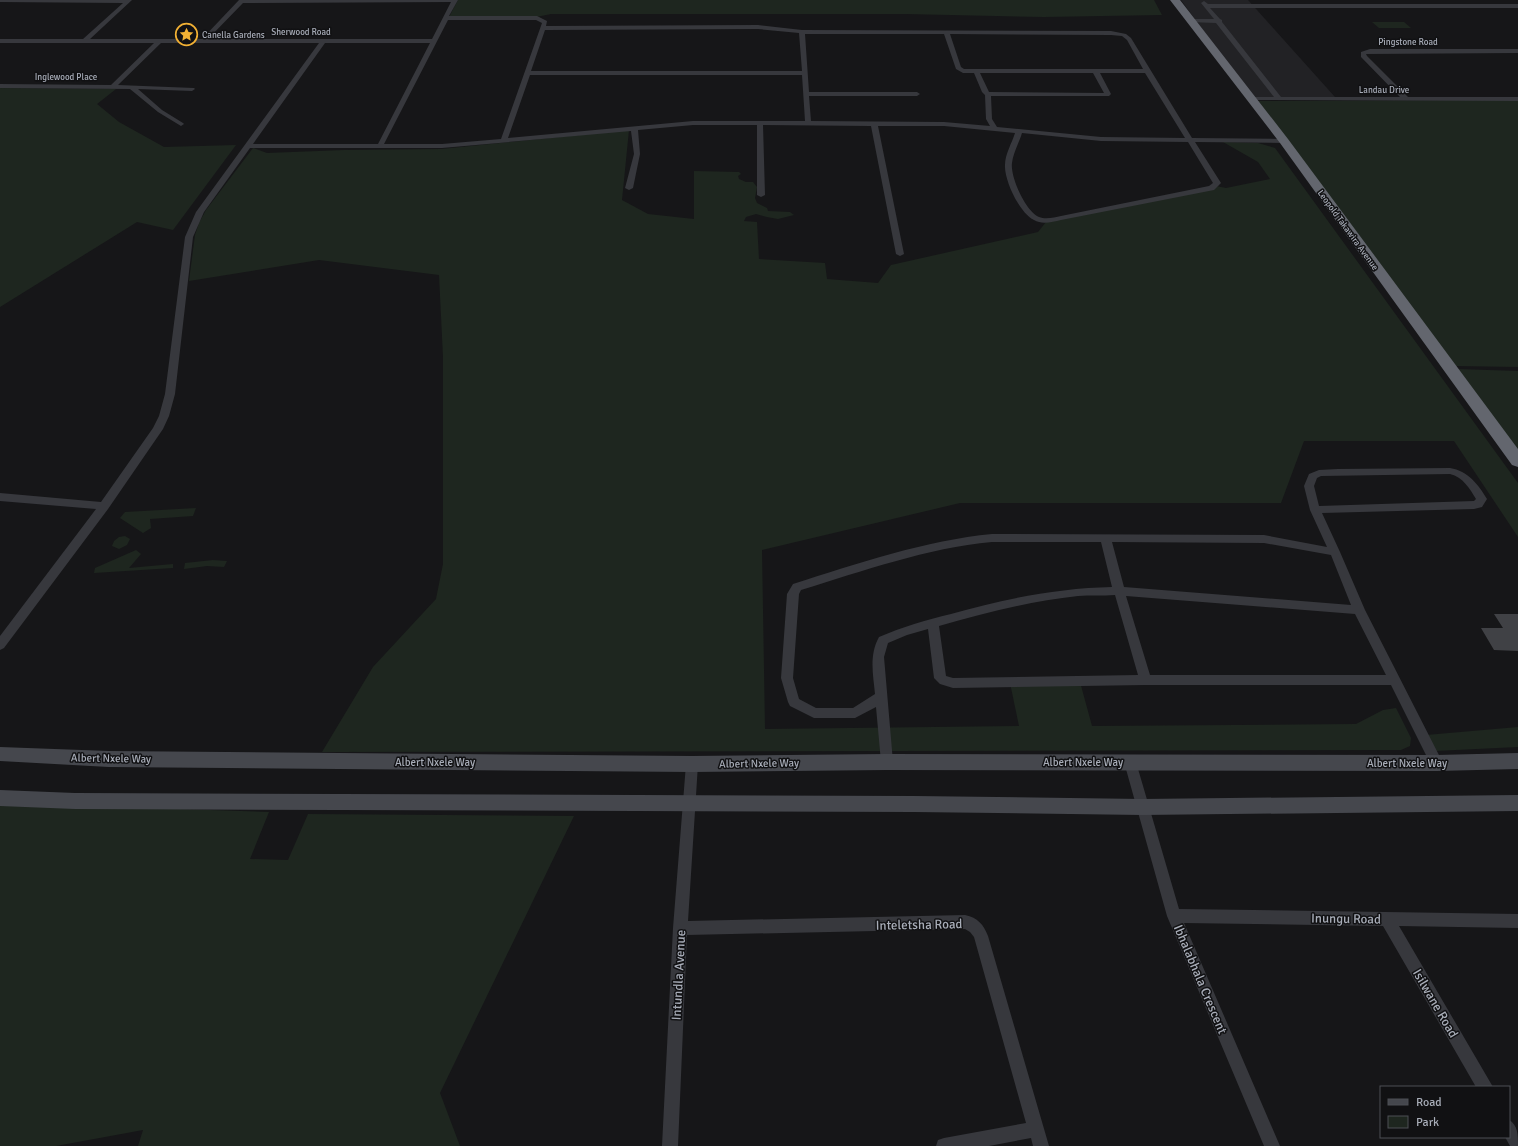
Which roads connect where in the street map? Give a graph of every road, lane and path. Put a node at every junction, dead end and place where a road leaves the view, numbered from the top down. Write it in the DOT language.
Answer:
graph roads {
  1 [pos="0,0"];
  2 [pos="455,0"];
  3 [pos="1175,0"];
  4 [pos="1202,0"];
  5 [pos="1432,0"];
  6 [pos="128,1"];
  7 [pos="242,1"];
  8 [pos="1460,2"];
  9 [pos="1438,5"];
  10 [pos="1206,6"];
  11 [pos="1518,6"];
  12 [pos="447,18"];
  13 [pos="1220,20"];
  14 [pos="1191,21"];
  15 [pos="543,28"];
  16 [pos="802,32"];
  17 [pos="947,32"];
  18 [pos="204,40"];
  19 [pos="0,41"];
  20 [pos="85,41"];
  21 [pos="159,41"];
  22 [pos="434,41"];
  23 [pos="323,42"];
  24 [pos="1518,51"];
  25 [pos="1147,71"];
  26 [pos="977,72"];
  27 [pos="1096,72"];
  28 [pos="527,73"];
  29 [pos="805,73"];
  30 [pos="0,86"];
  31 [pos="112,87"];
  32 [pos="132,87"];
  33 [pos="192,89"];
  34 [pos="806,94"];
  35 [pos="917,94"];
  36 [pos="988,94"];
  37 [pos="1279,98"];
  38 [pos="1251,99"];
  39 [pos="1406,99"];
  40 [pos="1518,99"];
  41 [pos="989,119"];
  42 [pos="760,122"];
  43 [pos="808,122"];
  44 [pos="874,123"];
  45 [pos="181,124"];
  46 [pos="634,128"];
  47 [pos="982,128"];
  48 [pos="995,129"];
  49 [pos="1019,131"];
  50 [pos="504,141"];
  51 [pos="1192,141"];
  52 [pos="1284,141"];
  53 [pos="248,146"];
  54 [pos="380,146"];
  55 [pos="629,188"];
  56 [pos="761,195"];
  57 [pos="900,254"];
  58 [pos="1518,462"];
  59 [pos="0,496"];
  60 [pos="104,506"];
  61 [pos="1315,510"];
  62 [pos="1106,540"];
  63 [pos="1335,552"];
  64 [pos="1119,591"];
  65 [pos="1359,610"];
  66 [pos="933,623"];
  67 [pos="0,645"];
  68 [pos="1145,680"];
  69 [pos="1394,680"];
  70 [pos="881,696"];
  71 [pos="0,754"];
  72 [pos="1518,761"];
  73 [pos="887,762"];
  74 [pos="1130,762"];
  75 [pos="1437,763"];
  76 [pos="692,764"];
  77 [pos="0,798"];
  78 [pos="1518,803"];
  79 [pos="690,804"];
  80 [pos="1142,807"];
  81 [pos="1174,916"];
  82 [pos="1387,919"];
  83 [pos="1518,921"];
  84 [pos="680,928"];
  85 [pos="1484,1086"];
  86 [pos="1036,1129"];
  87 [pos="1510,1130"];
  88 [pos="1518,1144"];
  89 [pos="670,1146"];
  90 [pos="944,1146"];
  91 [pos="1041,1146"];
  92 [pos="1272,1146"];
  1 -- 6 [label="street"];
  2 -- 7 [label="street"];
  2 -- 12 [label="street"];
  3 -- 14 [label="highway, Leopold Takawira Avenue"];
  4 -- 10 [label="street"];
  5 -- 9 [label="street"];
  6 -- 20 [label="street"];
  7 -- 18 [label="street"];
  8 -- 9 [label="street"];
  8 -- 11 [label="street"];
  9 -- 10 [label="street"];
  10 -- 13 [label="street"];
  12 -- 15 [label="street"];
  12 -- 22 [label="street"];
  13 -- 14 [label="street"];
  13 -- 37 [label="street"];
  14 -- 38 [label="highway, Leopold Takawira Avenue"];
  15 -- 16 [label="street"];
  15 -- 28 [label="street"];
  16 -- 17 [label="street"];
  16 -- 29 [label="street"];
  17 -- 25 [label="street"];
  17 -- 26 [label="street"];
  18 -- 21 [label="street, Sherwood Road"];
  18 -- 23 [label="street, Sherwood Road"];
  19 -- 20 [label="street, Sherwood Road"];
  20 -- 21 [label="street, Sherwood Road"];
  21 -- 31 [label="street"];
  22 -- 23 [label="street, Sherwood Road"];
  22 -- 54 [label="street"];
  23 -- 53 [label="street"];
  24 -- 39 [label="street, Pingstone Road"];
  25 -- 27 [label="street"];
  25 -- 51 [label="street"];
  26 -- 27 [label="street"];
  26 -- 36 [label="street"];
  27 -- 36 [label="street"];
  28 -- 29 [label="street"];
  28 -- 50 [label="street"];
  29 -- 34 [label="street"];
  30 -- 31 [label="street, Inglewood Place"];
  31 -- 32 [label="street, Inglewood Place"];
  32 -- 33 [label="street, Inglewood Place"];
  32 -- 45 [label="street"];
  34 -- 35 [label="street"];
  34 -- 43 [label="street"];
  36 -- 41 [label="street"];
  37 -- 38 [label="street, Landau Drive"];
  37 -- 39 [label="street, Landau Drive"];
  38 -- 52 [label="highway, Leopold Takawira Avenue"];
  39 -- 40 [label="street, Landau Drive"];
  41 -- 47 [label="street"];
  41 -- 48 [label="street"];
  42 -- 43 [label="street"];
  42 -- 46 [label="street"];
  42 -- 56 [label="street"];
  43 -- 44 [label="street"];
  44 -- 47 [label="street"];
  44 -- 57 [label="street"];
  46 -- 50 [label="street"];
  46 -- 55 [label="street"];
  47 -- 48 [label="street"];
  48 -- 49 [label="street"];
  49 -- 51 [label="street"];
  49 -- 51 [label="street"];
  50 -- 54 [label="street"];
  51 -- 52 [label="street"];
  52 -- 58 [label="highway, Leopold Takawira Avenue"];
  53 -- 54 [label="street"];
  53 -- 60 [label="street"];
  59 -- 60 [label="street"];
  60 -- 67 [label="street"];
  61 -- 61 [label="street"];
  61 -- 63 [label="street"];
  62 -- 63 [label="street"];
  62 -- 64 [label="street"];
  62 -- 70 [label="street"];
  63 -- 65 [label="street"];
  64 -- 65 [label="street"];
  64 -- 66 [label="street"];
  64 -- 68 [label="street"];
  65 -- 69 [label="street"];
  66 -- 68 [label="street"];
  66 -- 70 [label="street"];
  68 -- 69 [label="street"];
  69 -- 75 [label="street"];
  70 -- 73 [label="street"];
  71 -- 76 [label="main road, Albert Nxele Way"];
  72 -- 75 [label="main road, Albert Nxele Way"];
  73 -- 74 [label="main road, Albert Nxele Way"];
  73 -- 76 [label="main road, Albert Nxele Way"];
  74 -- 75 [label="main road, Albert Nxele Way"];
  74 -- 80 [label="street, Ibhalabhala Crescent"];
  76 -- 79 [label="street, Intundla Avenue"];
  77 -- 79 [label="main road"];
  78 -- 80 [label="main road"];
  79 -- 80 [label="main road"];
  79 -- 84 [label="street, Intundla Avenue"];
  80 -- 81 [label="street, Ibhalabhala Crescent"];
  81 -- 82 [label="street, Inungu Road"];
  81 -- 92 [label="street, Ibhalabhala Crescent"];
  82 -- 83 [label="street, Inungu Road"];
  82 -- 85 [label="street, Isilwane Road"];
  84 -- 86 [label="street, Inteletsha Road"];
  84 -- 89 [label="street, Intundla Avenue"];
  86 -- 90 [label="street"];
  86 -- 91 [label="street, Inteletsha Road"];
  87 -- 88 [label="street"];
}
